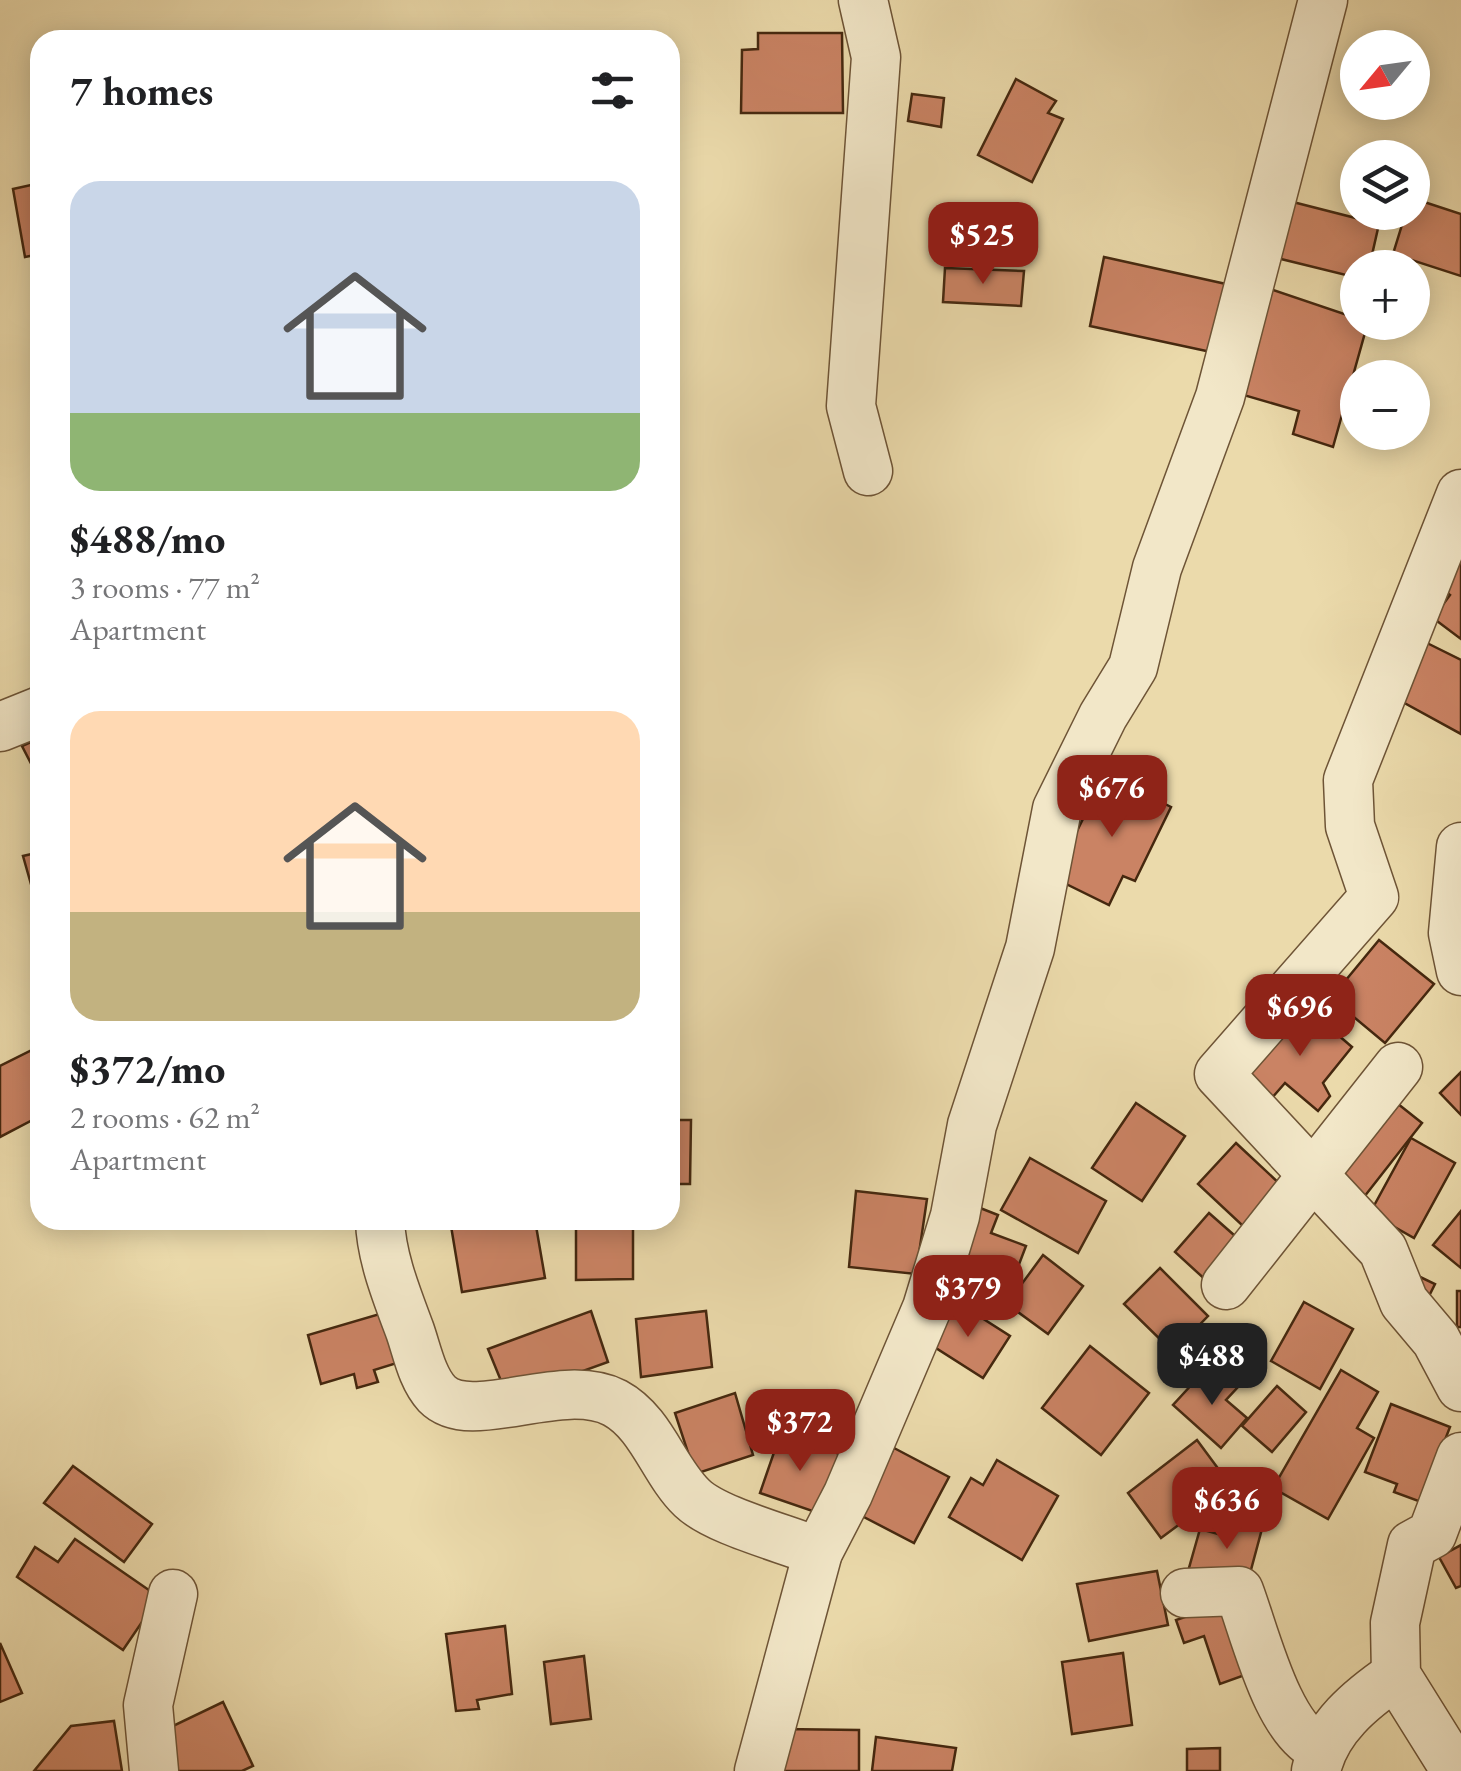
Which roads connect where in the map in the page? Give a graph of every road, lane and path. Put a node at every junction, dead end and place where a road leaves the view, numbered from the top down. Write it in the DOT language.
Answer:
graph roads {
  1 [pos="863,0"];
  2 [pos="1323,0"];
  3 [pos="868,472"];
  4 [pos="1461,494"];
  5 [pos="30,715"];
  6 [pos="0,726"];
  7 [pos="1461,847"];
  8 [pos="1461,970"];
  9 [pos="1398,1067"];
  10 [pos="1310,1174"];
  11 [pos="382,1230"];
  12 [pos="1226,1285"];
  13 [pos="1461,1387"];
  14 [pos="1461,1457"];
  15 [pos="818,1552"];
  16 [pos="1185,1593"];
  17 [pos="173,1594"];
  18 [pos="1396,1675"];
  19 [pos="1318,1760"];
  20 [pos="154,1771"];
  21 [pos="759,1771"];
  22 [pos="1456,1771"];
  1 -- 3 [label="street"];
  2 -- 15 [label="street"];
  4 -- 10 [label="street"];
  5 -- 6 [label="street"];
  7 -- 8 [label="street"];
  9 -- 10 [label="street"];
  10 -- 12 [label="street"];
  10 -- 13 [label="street"];
  11 -- 15 [label="street"];
  14 -- 18 [label="street"];
  15 -- 21 [label="street"];
  16 -- 19 [label="street"];
  17 -- 20 [label="street"];
  18 -- 19 [label="street"];
  18 -- 22 [label="street"];
}
